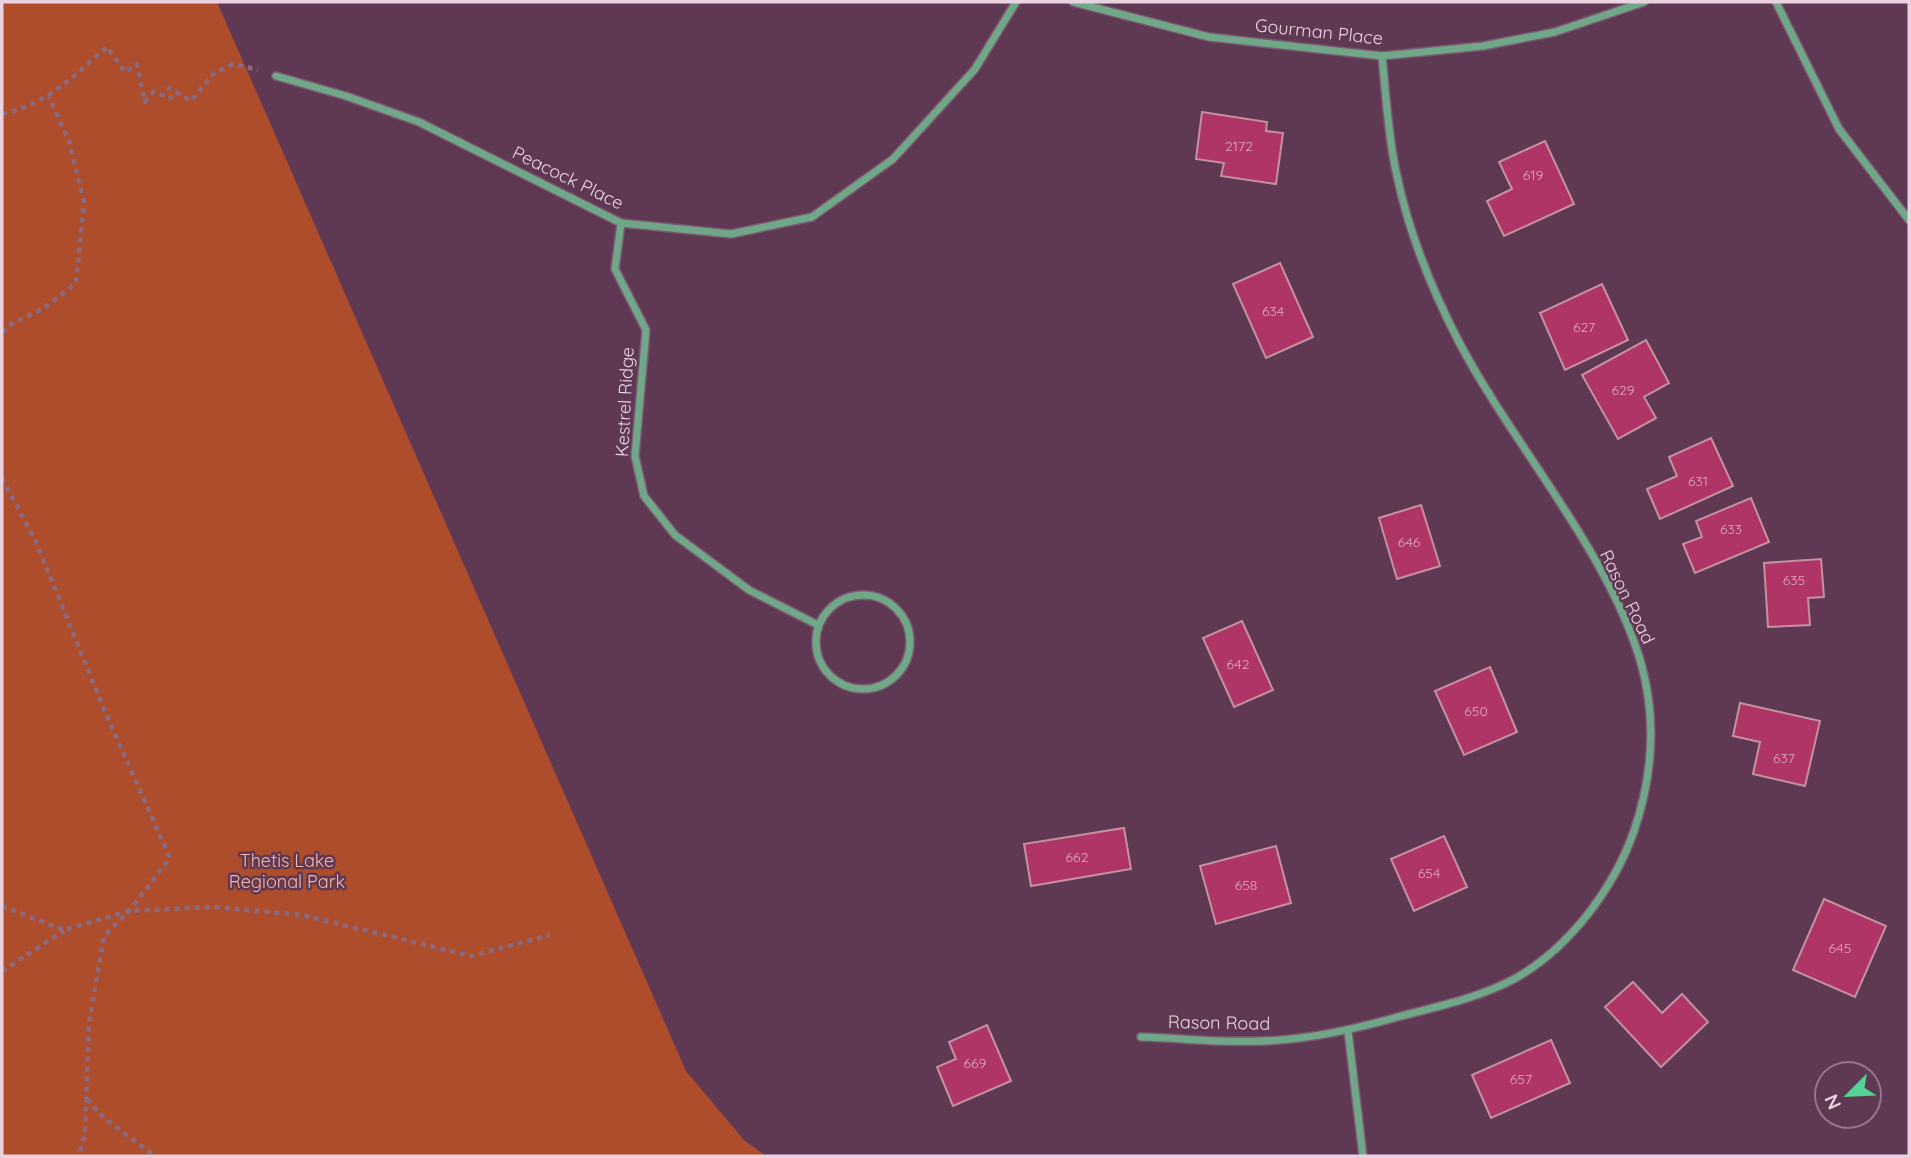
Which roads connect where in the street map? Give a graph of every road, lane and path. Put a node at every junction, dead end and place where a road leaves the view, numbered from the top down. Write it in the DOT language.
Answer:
graph roads {
  1 [pos="1016,2"];
  2 [pos="1073,2"];
  3 [pos="1644,2"];
  4 [pos="1776,2"];
  5 [pos="1382,56"];
  6 [pos="276,76"];
  7 [pos="49,97"];
  8 [pos="2,114"];
  9 [pos="1909,220"];
  10 [pos="621,223"];
  11 [pos="2,332"];
  12 [pos="2,478"];
  13 [pos="818,625"];
  14 [pos="2,906"];
  15 [pos="128,911"];
  16 [pos="64,930"];
  17 [pos="550,935"];
  18 [pos="2,971"];
  19 [pos="1348,1031"];
  20 [pos="1141,1037"];
  21 [pos="87,1099"];
  22 [pos="79,1156"];
  23 [pos="155,1156"];
  24 [pos="1363,1156"];
  1 -- 10 [label="street, Peacock Place"];
  2 -- 5 [label="street, Gourman Place"];
  3 -- 5 [label="street, Gourman Place"];
  4 -- 9 [label="street"];
  5 -- 19 [label="street, Rason Road"];
  6 -- 7 [label="path"];
  6 -- 10 [label="street, Peacock Place"];
  7 -- 8 [label="path"];
  7 -- 11 [label="path"];
  10 -- 13 [label="street, Kestrel Ridge"];
  12 -- 15 [label="path"];
  13 -- 13 [label="street"];
  14 -- 16 [label="path"];
  15 -- 16 [label="path"];
  15 -- 17 [label="path"];
  15 -- 21 [label="path"];
  16 -- 18 [label="path"];
  19 -- 20 [label="street, Rason Road"];
  19 -- 24 [label="street"];
  21 -- 22 [label="path"];
  21 -- 23 [label="path"];
}
